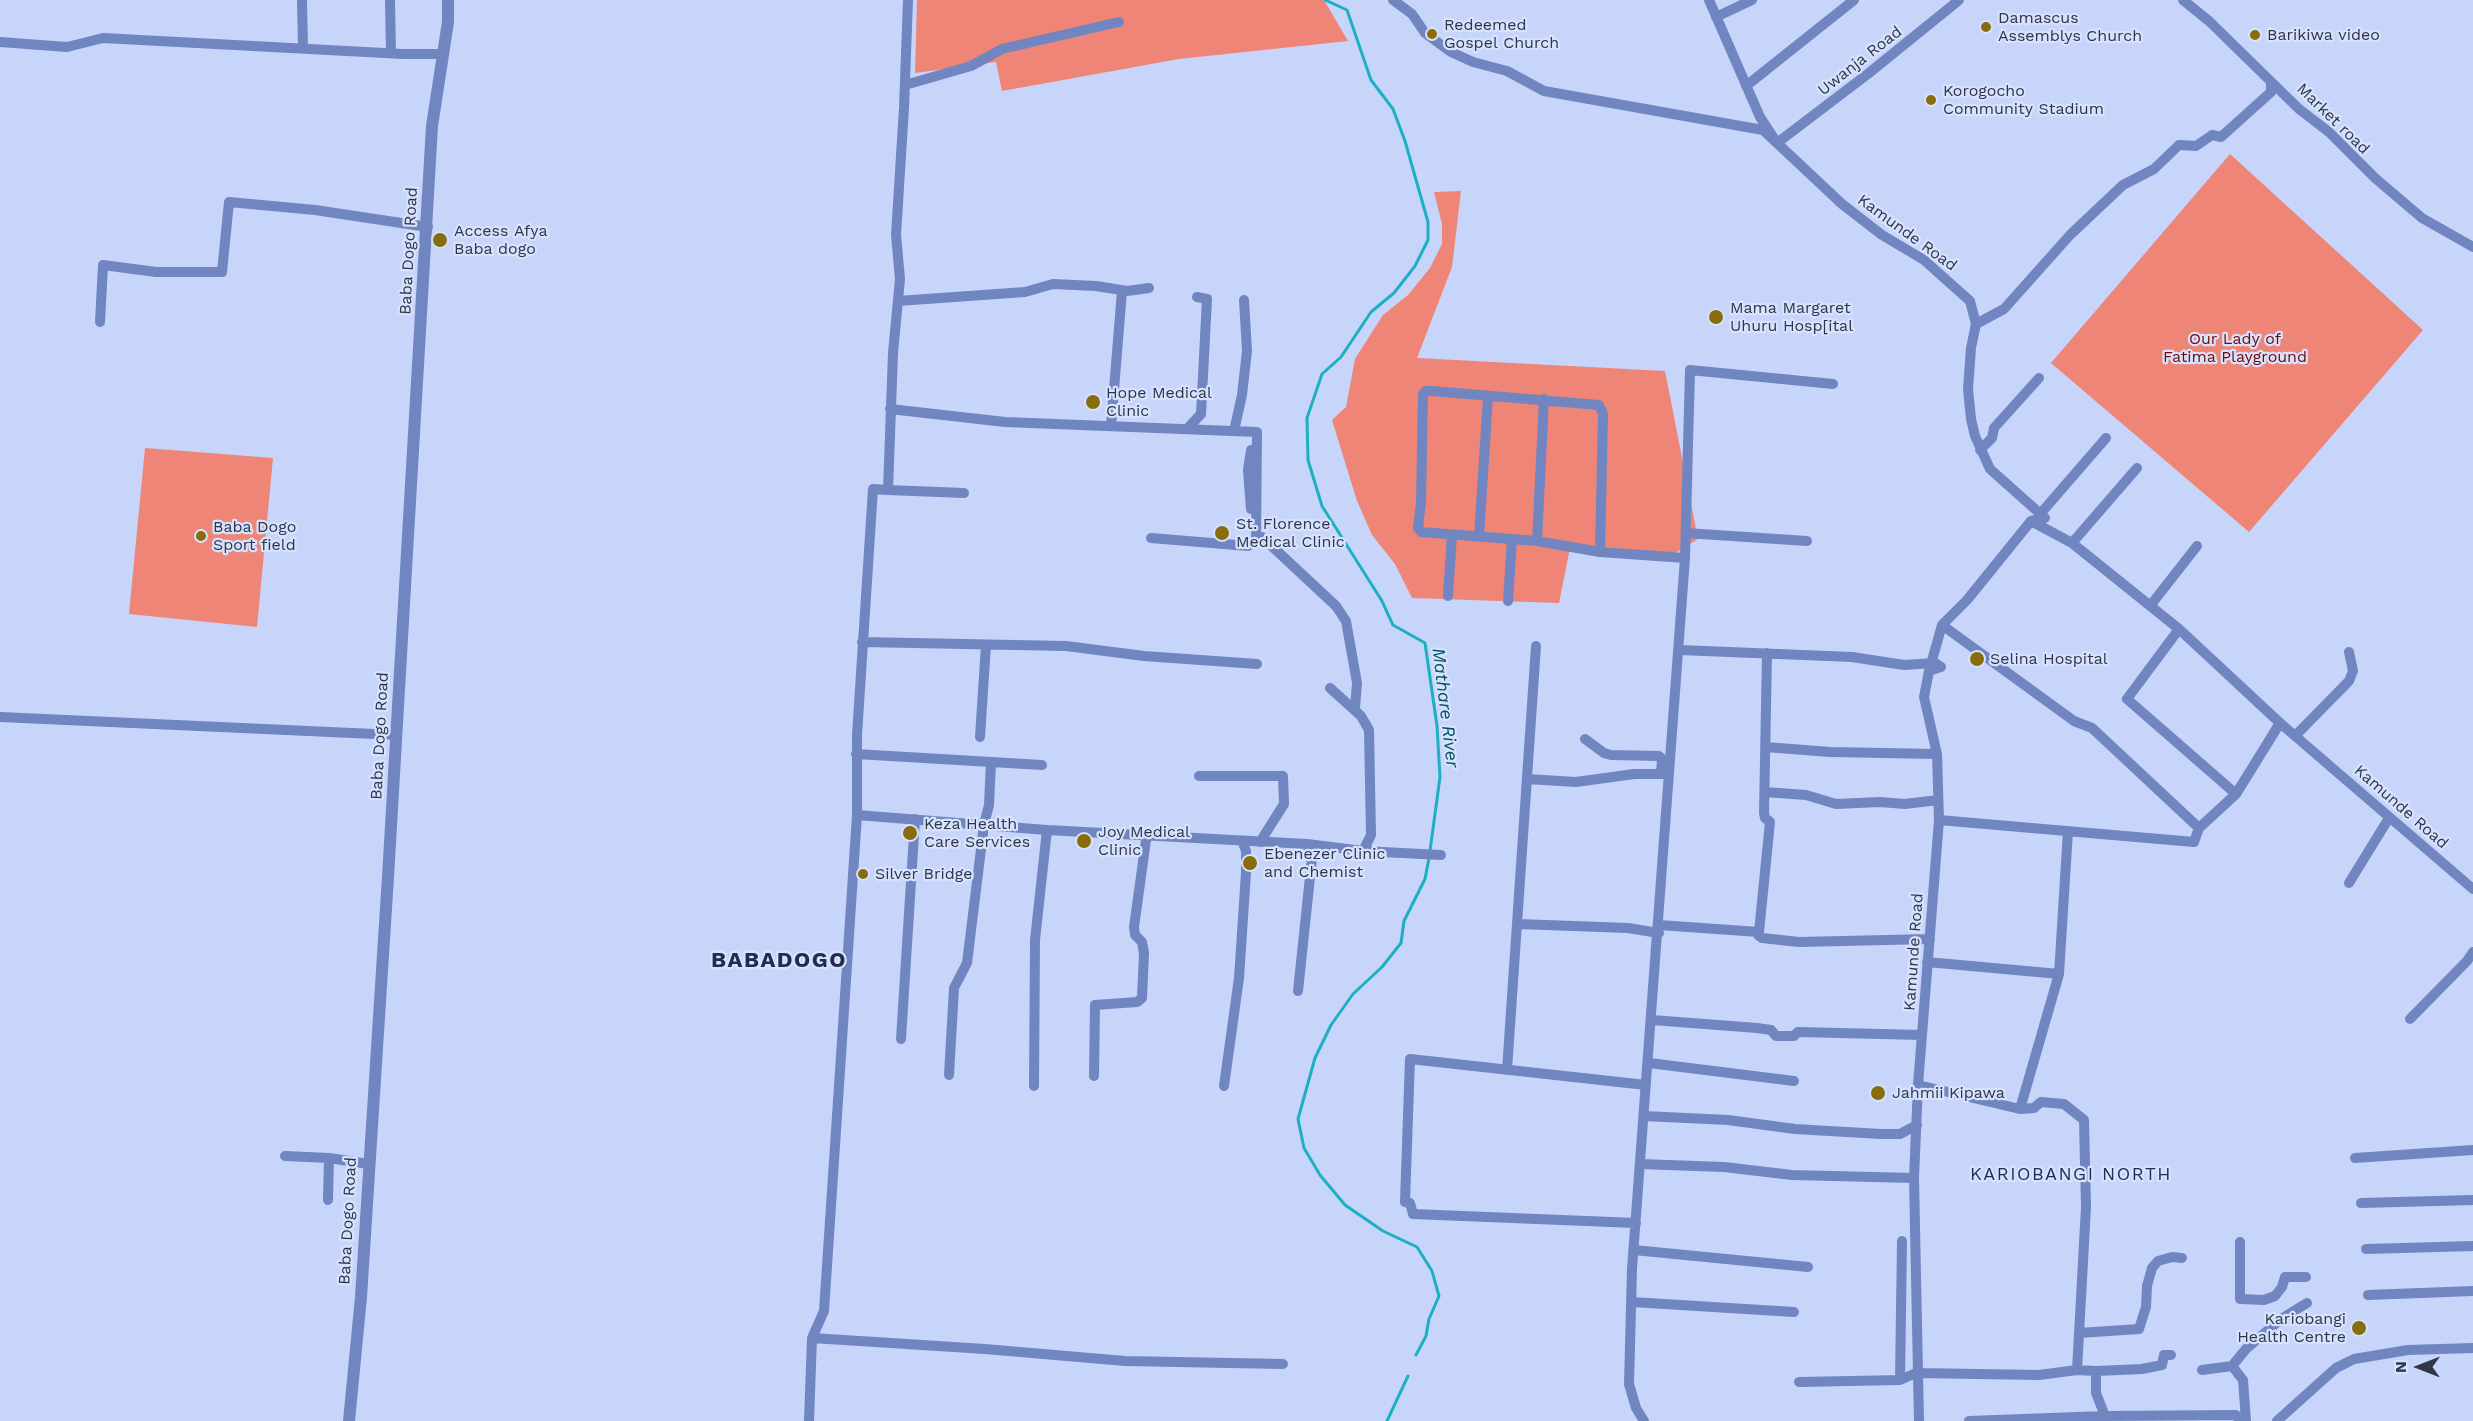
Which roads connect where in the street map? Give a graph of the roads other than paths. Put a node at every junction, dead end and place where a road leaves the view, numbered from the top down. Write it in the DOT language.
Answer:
graph roads {
  1 [pos="302,0"];
  2 [pos="390,0"];
  3 [pos="448,0"];
  4 [pos="908,0"];
  5 [pos="1393,0"];
  6 [pos="1709,0"];
  7 [pos="1752,0"];
  8 [pos="1854,0"];
  9 [pos="1959,0"];
  10 [pos="2183,0"];
  11 [pos="1716,17"];
  12 [pos="1119,22"];
  13 [pos="0,42"];
  14 [pos="303,48"];
  15 [pos="391,53"];
  16 [pos="443,54"];
  17 [pos="2271,82"];
  18 [pos="905,85"];
  19 [pos="1746,86"];
  20 [pos="1778,143"];
  21 [pos="428,227"];
  22 [pos="2473,247"];
  23 [pos="1149,288"];
  24 [pos="1122,291"];
  25 [pos="1197,297"];
  26 [pos="1244,300"];
  27 [pos="898,301"];
  28 [pos="100,322"];
  29 [pos="1976,324"];
  30 [pos="2039,378"];
  31 [pos="1833,384"];
  32 [pos="1488,397"];
  33 [pos="1544,399"];
  34 [pos="890,409"];
  35 [pos="1111,426"];
  36 [pos="1188,428"];
  37 [pos="1234,431"];
  38 [pos="2106,438"];
  39 [pos="1251,449"];
  40 [pos="1980,450"];
  41 [pos="2137,468"];
  42 [pos="888,490"];
  43 [pos="964,493"];
  44 [pos="2040,513"];
  45 [pos="2031,521"];
  46 [pos="1686,533"];
  47 [pos="1452,535"];
  48 [pos="1479,537"];
  49 [pos="1151,538"];
  50 [pos="1259,539"];
  51 [pos="1512,539"];
  52 [pos="1537,541"];
  53 [pos="1806,541"];
  54 [pos="2072,543"];
  55 [pos="2197,546"];
  56 [pos="1600,552"];
  57 [pos="1685,558"];
  58 [pos="1448,596"];
  59 [pos="1508,601"];
  60 [pos="2150,606"];
  61 [pos="1942,626"];
  62 [pos="2180,629"];
  63 [pos="862,642"];
  64 [pos="986,645"];
  65 [pos="1536,646"];
  66 [pos="1680,650"];
  67 [pos="2349,652"];
  68 [pos="1767,653"];
  69 [pos="1257,664"];
  70 [pos="1929,671"];
  71 [pos="1330,688"];
  72 [pos="1355,708"];
  73 [pos="0,717"];
  74 [pos="2280,723"];
  75 [pos="396,735"];
  76 [pos="2295,736"];
  77 [pos="980,737"];
  78 [pos="1586,739"];
  79 [pos="1766,747"];
  80 [pos="856,754"];
  81 [pos="1938,754"];
  82 [pos="991,762"];
  83 [pos="1042,765"];
  84 [pos="1664,774"];
  85 [pos="1199,776"];
  86 [pos="1527,779"];
  87 [pos="1765,792"];
  88 [pos="2236,794"];
  89 [pos="1938,800"];
  90 [pos="857,815"];
  91 [pos="2389,818"];
  92 [pos="915,819"];
  93 [pos="1939,820"];
  94 [pos="984,825"];
  95 [pos="2199,828"];
  96 [pos="1047,830"];
  97 [pos="2067,831"];
  98 [pos="1147,833"];
  99 [pos="1242,841"];
  100 [pos="1260,842"];
  101 [pos="1307,843"];
  102 [pos="1364,851"];
  103 [pos="1439,855"];
  104 [pos="2349,883"];
  105 [pos="2473,889"];
  106 [pos="1518,924"];
  107 [pos="1659,929"];
  108 [pos="1759,932"];
  109 [pos="1930,939"];
  110 [pos="2473,952"];
  111 [pos="1927,962"];
  112 [pos="2059,974"];
  113 [pos="1298,991"];
  114 [pos="2410,1019"];
  115 [pos="1652,1020"];
  116 [pos="1923,1035"];
  117 [pos="901,1039"];
  118 [pos="1649,1063"];
  119 [pos="1507,1070"];
  120 [pos="949,1075"];
  121 [pos="1094,1076"];
  122 [pos="1794,1081"];
  123 [pos="1646,1085"];
  124 [pos="1918,1085"];
  125 [pos="1034,1086"];
  126 [pos="1224,1086"];
  127 [pos="2020,1109"];
  128 [pos="1644,1116"];
  129 [pos="1917,1125"];
  130 [pos="2473,1150"];
  131 [pos="285,1156"];
  132 [pos="329,1158"];
  133 [pos="2355,1158"];
  134 [pos="368,1164"];
  135 [pos="1640,1164"];
  136 [pos="1914,1178"];
  137 [pos="328,1200"];
  138 [pos="2473,1200"];
  139 [pos="2361,1203"];
  140 [pos="1636,1222"];
  141 [pos="1902,1241"];
  142 [pos="2240,1242"];
  143 [pos="2473,1246"];
  144 [pos="2366,1249"];
  145 [pos="1634,1250"];
  146 [pos="2182,1258"];
  147 [pos="1808,1267"];
  148 [pos="2306,1277"];
  149 [pos="2473,1291"];
  150 [pos="2368,1295"];
  151 [pos="1632,1302"];
  152 [pos="2307,1303"];
  153 [pos="1794,1312"];
  154 [pos="2079,1333"];
  155 [pos="812,1338"];
  156 [pos="2473,1348"];
  157 [pos="2171,1355"];
  158 [pos="1283,1364"];
  159 [pos="2232,1366"];
  160 [pos="2077,1370"];
  161 [pos="2202,1370"];
  162 [pos="2096,1371"];
  163 [pos="1900,1380"];
  164 [pos="1800,1382"];
  165 [pos="2105,1416"];
  166 [pos="349,1421"];
  167 [pos="809,1421"];
  168 [pos="1644,1421"];
  169 [pos="1919,1421"];
  170 [pos="1969,1421"];
  171 [pos="2240,1421"];
  172 [pos="2246,1421"];
  173 [pos="2277,1421"];
  1 -- 14 [label="street"];
  2 -- 15 [label="street"];
  3 -- 16 [label="street, Baba Dogo Road"];
  4 -- 18 [label="street"];
  5 -- 20 [label="street"];
  6 -- 11 [label="street, Kamunde Road"];
  7 -- 11 [label="street"];
  8 -- 19 [label="street"];
  9 -- 20 [label="street, Uwanja Road"];
  10 -- 17 [label="street, Market road"];
  11 -- 19 [label="street, Kamunde Road"];
  12 -- 18 [label="street"];
  13 -- 14 [label="street"];
  14 -- 15 [label="street"];
  15 -- 16 [label="street"];
  16 -- 21 [label="street, Baba Dogo Road"];
  17 -- 22 [label="street, Market road"];
  17 -- 29 [label="street"];
  18 -- 27 [label="street"];
  19 -- 20 [label="street, Kamunde Road"];
  20 -- 29 [label="street, Kamunde Road"];
  21 -- 28 [label="street"];
  21 -- 75 [label="street, Baba Dogo Road"];
  23 -- 24 [label="street"];
  24 -- 27 [label="street"];
  24 -- 35 [label="street"];
  25 -- 36 [label="street"];
  26 -- 37 [label="street"];
  27 -- 34 [label="street"];
  29 -- 40 [label="street"];
  30 -- 40 [label="street"];
  31 -- 46 [label="street"];
  32 -- 33 [label="street"];
  32 -- 47 [label="street"];
  32 -- 48 [label="street"];
  33 -- 52 [label="street"];
  33 -- 56 [label="street"];
  34 -- 35 [label="street"];
  34 -- 42 [label="street"];
  35 -- 36 [label="street"];
  36 -- 37 [label="street"];
  37 -- 50 [label="street"];
  38 -- 44 [label="street"];
  39 -- 50 [label="street"];
  40 -- 44 [label="street"];
  41 -- 54 [label="street"];
  42 -- 43 [label="street"];
  42 -- 63 [label="street"];
  44 -- 45 [label="street, Kamunde Road"];
  45 -- 54 [label="street, Kamunde Road"];
  45 -- 61 [label="street, Kamunde Road"];
  46 -- 53 [label="street"];
  46 -- 57 [label="street"];
  47 -- 48 [label="street"];
  47 -- 58 [label="street"];
  48 -- 51 [label="street"];
  49 -- 50 [label="street"];
  50 -- 72 [label="street"];
  51 -- 52 [label="street"];
  51 -- 59 [label="street"];
  52 -- 56 [label="street"];
  54 -- 60 [label="street, Kamunde Road"];
  55 -- 60 [label="street"];
  56 -- 57 [label="street"];
  57 -- 66 [label="street"];
  60 -- 62 [label="street, Kamunde Road"];
  61 -- 70 [label="street, Kamunde Road"];
  61 -- 95 [label="street"];
  62 -- 74 [label="street, Kamunde Road"];
  62 -- 88 [label="street"];
  63 -- 64 [label="street"];
  63 -- 80 [label="street"];
  64 -- 69 [label="street"];
  64 -- 77 [label="street"];
  65 -- 86 [label="street"];
  66 -- 68 [label="street"];
  66 -- 84 [label="street"];
  67 -- 76 [label="street"];
  68 -- 70 [label="street"];
  68 -- 79 [label="street"];
  70 -- 81 [label="street, Kamunde Road"];
  71 -- 102 [label="street"];
  73 -- 75 [label="street"];
  74 -- 76 [label="street, Kamunde Road"];
  74 -- 88 [label="street"];
  75 -- 134 [label="street, Baba Dogo Road"];
  76 -- 91 [label="street, Kamunde Road"];
  78 -- 84 [label="street"];
  79 -- 81 [label="street"];
  79 -- 87 [label="street"];
  80 -- 82 [label="street"];
  80 -- 90 [label="street"];
  81 -- 89 [label="street, Kamunde Road"];
  82 -- 83 [label="street"];
  82 -- 94 [label="street"];
  84 -- 86 [label="street"];
  84 -- 107 [label="street"];
  85 -- 100 [label="street"];
  86 -- 106 [label="street"];
  87 -- 89 [label="street"];
  87 -- 108 [label="street"];
  88 -- 95 [label="street"];
  89 -- 93 [label="street, Kamunde Road"];
  90 -- 92 [label="street"];
  90 -- 155 [label="street"];
  91 -- 104 [label="street"];
  91 -- 105 [label="street, Kamunde Road"];
  92 -- 94 [label="street"];
  92 -- 117 [label="street"];
  93 -- 97 [label="street"];
  93 -- 109 [label="street, Kamunde Road"];
  94 -- 96 [label="street"];
  94 -- 120 [label="street"];
  95 -- 97 [label="street"];
  96 -- 98 [label="street"];
  96 -- 125 [label="street"];
  97 -- 112 [label="street"];
  98 -- 99 [label="street"];
  98 -- 121 [label="street"];
  99 -- 100 [label="street"];
  99 -- 126 [label="street"];
  100 -- 101 [label="street"];
  101 -- 102 [label="street"];
  101 -- 113 [label="street"];
  102 -- 103 [label="street"];
  106 -- 107 [label="street"];
  106 -- 119 [label="street"];
  107 -- 108 [label="street"];
  107 -- 115 [label="street"];
  108 -- 109 [label="street"];
  109 -- 111 [label="street, Kamunde Road"];
  110 -- 114 [label="street"];
  111 -- 112 [label="street"];
  111 -- 116 [label="street, Kamunde Road"];
  112 -- 127 [label="street"];
  115 -- 116 [label="street"];
  115 -- 118 [label="street"];
  116 -- 124 [label="street, Kamunde Road"];
  118 -- 122 [label="street"];
  118 -- 123 [label="street"];
  119 -- 123 [label="street"];
  119 -- 140 [label="street"];
  123 -- 128 [label="street"];
  124 -- 127 [label="street"];
  124 -- 129 [label="street, Kamunde Road"];
  127 -- 154 [label="street"];
  128 -- 129 [label="street"];
  128 -- 135 [label="street"];
  129 -- 136 [label="street, Kamunde Road"];
  130 -- 133 [label="street"];
  131 -- 132 [label="street"];
  132 -- 134 [label="street"];
  132 -- 137 [label="street"];
  134 -- 166 [label="street, Baba Dogo Road"];
  135 -- 136 [label="street"];
  135 -- 140 [label="street"];
  136 -- 169 [label="street, Kamunde Road"];
  138 -- 139 [label="street"];
  140 -- 145 [label="street"];
  141 -- 163 [label="street"];
  142 -- 148 [label="street"];
  143 -- 144 [label="street"];
  145 -- 147 [label="street"];
  145 -- 151 [label="street"];
  146 -- 154 [label="street"];
  149 -- 150 [label="street"];
  151 -- 153 [label="street"];
  151 -- 168 [label="street"];
  152 -- 159 [label="street"];
  154 -- 160 [label="street"];
  155 -- 158 [label="street"];
  155 -- 167 [label="street"];
  156 -- 173 [label="street"];
  157 -- 162 [label="street"];
  159 -- 161 [label="street"];
  159 -- 172 [label="street"];
  160 -- 162 [label="street"];
  160 -- 163 [label="street"];
  162 -- 165 [label="street"];
  163 -- 164 [label="street"];
  165 -- 170 [label="street"];
  165 -- 171 [label="street"];
}
